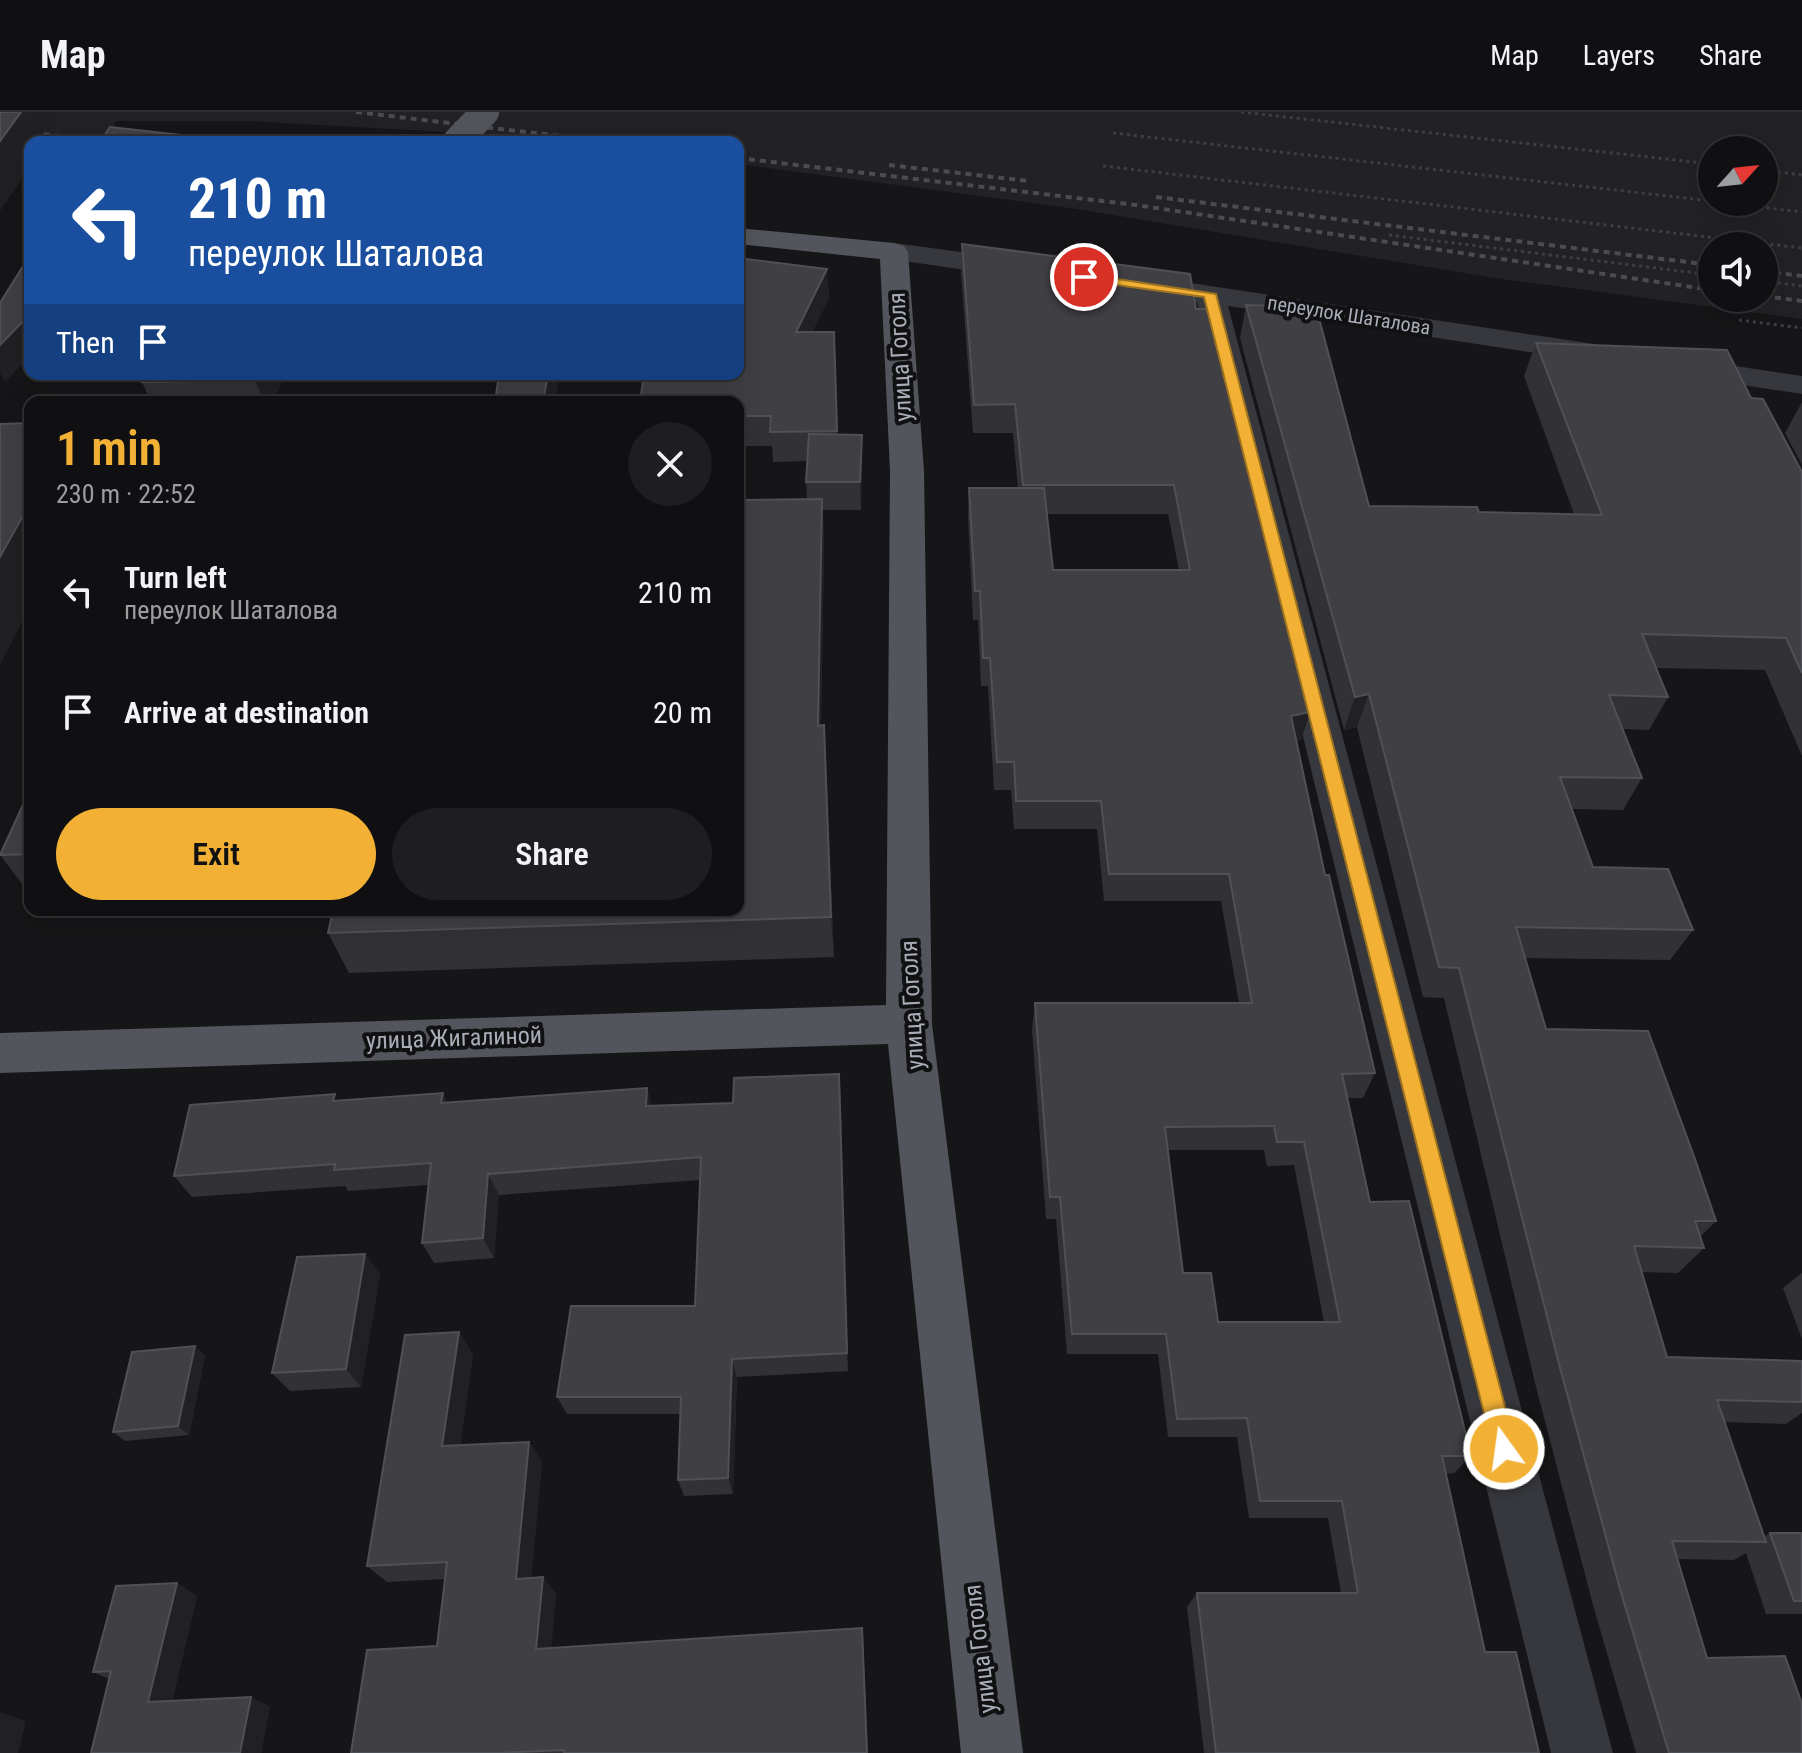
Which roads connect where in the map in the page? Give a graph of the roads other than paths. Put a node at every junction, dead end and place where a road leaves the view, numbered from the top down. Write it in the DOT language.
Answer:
graph roads {
  1 [pos="485,112"];
  2 [pos="462,136"];
  3 [pos="744,237"];
  4 [pos="894,252"];
  5 [pos="1052,273"];
  6 [pos="1162,288"];
  7 [pos="1210,294"];
  8 [pos="1627,358"];
  9 [pos="1658,363"];
  10 [pos="1735,375"];
  11 [pos="1802,385"];
  12 [pos="1755,413"];
  13 [pos="909,1024"];
  14 [pos="0,1053"];
  15 [pos="992,1753"];
  16 [pos="1582,1753"];
  1 -- 2 [label="main road, bridge"];
  3 -- 4 [label="main road"];
  4 -- 5 [label="street"];
  4 -- 13 [label="main road, улица Гоголя"];
  6 -- 7 [label="street, переулок Шаталова"];
  7 -- 8 [label="street, переулок Шаталова"];
  7 -- 16 [label="street"];
  9 -- 10 [label="street"];
  10 -- 11 [label="street"];
  10 -- 12 [label="street"];
  13 -- 14 [label="main road, улица Жигалиной"];
  13 -- 15 [label="main road, улица Гоголя"];
}
